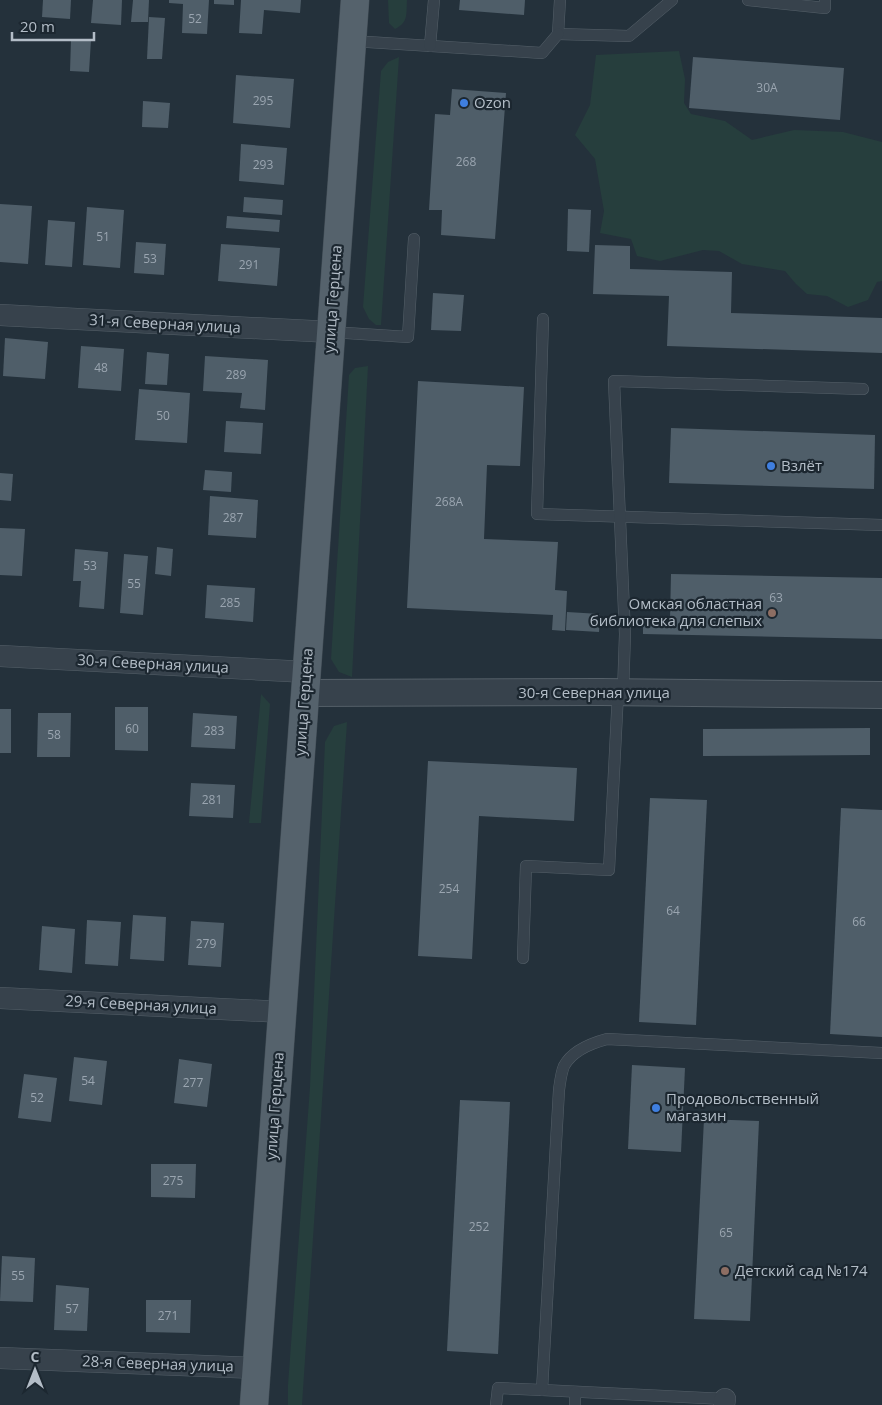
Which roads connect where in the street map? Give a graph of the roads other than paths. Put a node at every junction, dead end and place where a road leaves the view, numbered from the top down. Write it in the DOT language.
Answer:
graph roads {
  1 [pos="355,0"];
  2 [pos="434,0"];
  3 [pos="560,0"];
  4 [pos="672,0"];
  5 [pos="748,0"];
  6 [pos="825,0"];
  7 [pos="558,34"];
  8 [pos="351,40"];
  9 [pos="430,46"];
  10 [pos="414,239"];
  11 [pos="0,315"];
  12 [pos="544,320"];
  13 [pos="331,332"];
  14 [pos="863,389"];
  15 [pos="620,517"];
  16 [pos="882,525"];
  17 [pos="0,656"];
  18 [pos="306,682"];
  19 [pos="621,693"];
  20 [pos="882,695"];
  21 [pos="523,958"];
  22 [pos="0,998"];
  23 [pos="282,1012"];
  24 [pos="882,1052"];
  25 [pos="0,1358"];
  26 [pos="257,1368"];
  27 [pos="542,1390"];
  28 [pos="575,1392"];
  29 [pos="724,1402"];
  30 [pos="254,1405"];
  31 [pos="496,1405"];
  32 [pos="575,1405"];
  1 -- 8 [label="main road, улица Герцена"];
  2 -- 9 [label="lane"];
  3 -- 7 [label="lane"];
  4 -- 7 [label="lane"];
  5 -- 6 [label="lane"];
  7 -- 9 [label="lane"];
  8 -- 9 [label="lane"];
  8 -- 13 [label="main road, улица Герцена"];
  10 -- 13 [label="lane"];
  11 -- 13 [label="street, 31-я Северная улица"];
  12 -- 15 [label="lane"];
  13 -- 18 [label="main road, улица Герцена"];
  14 -- 15 [label="lane"];
  15 -- 16 [label="lane"];
  15 -- 19 [label="lane"];
  17 -- 18 [label="street, 30-я Северная улица"];
  18 -- 19 [label="street, 30-я Северная улица"];
  18 -- 23 [label="main road, улица Герцена"];
  19 -- 20 [label="street, 30-я Северная улица"];
  19 -- 21 [label="lane"];
  22 -- 23 [label="street, 29-я Северная улица"];
  23 -- 26 [label="main road, улица Герцена"];
  24 -- 27 [label="lane"];
  25 -- 26 [label="street, 28-я Северная улица"];
  26 -- 30 [label="main road, улица Герцена"];
  27 -- 28 [label="lane"];
  27 -- 31 [label="lane"];
  28 -- 29 [label="lane"];
  28 -- 32 [label="lane"];
}
